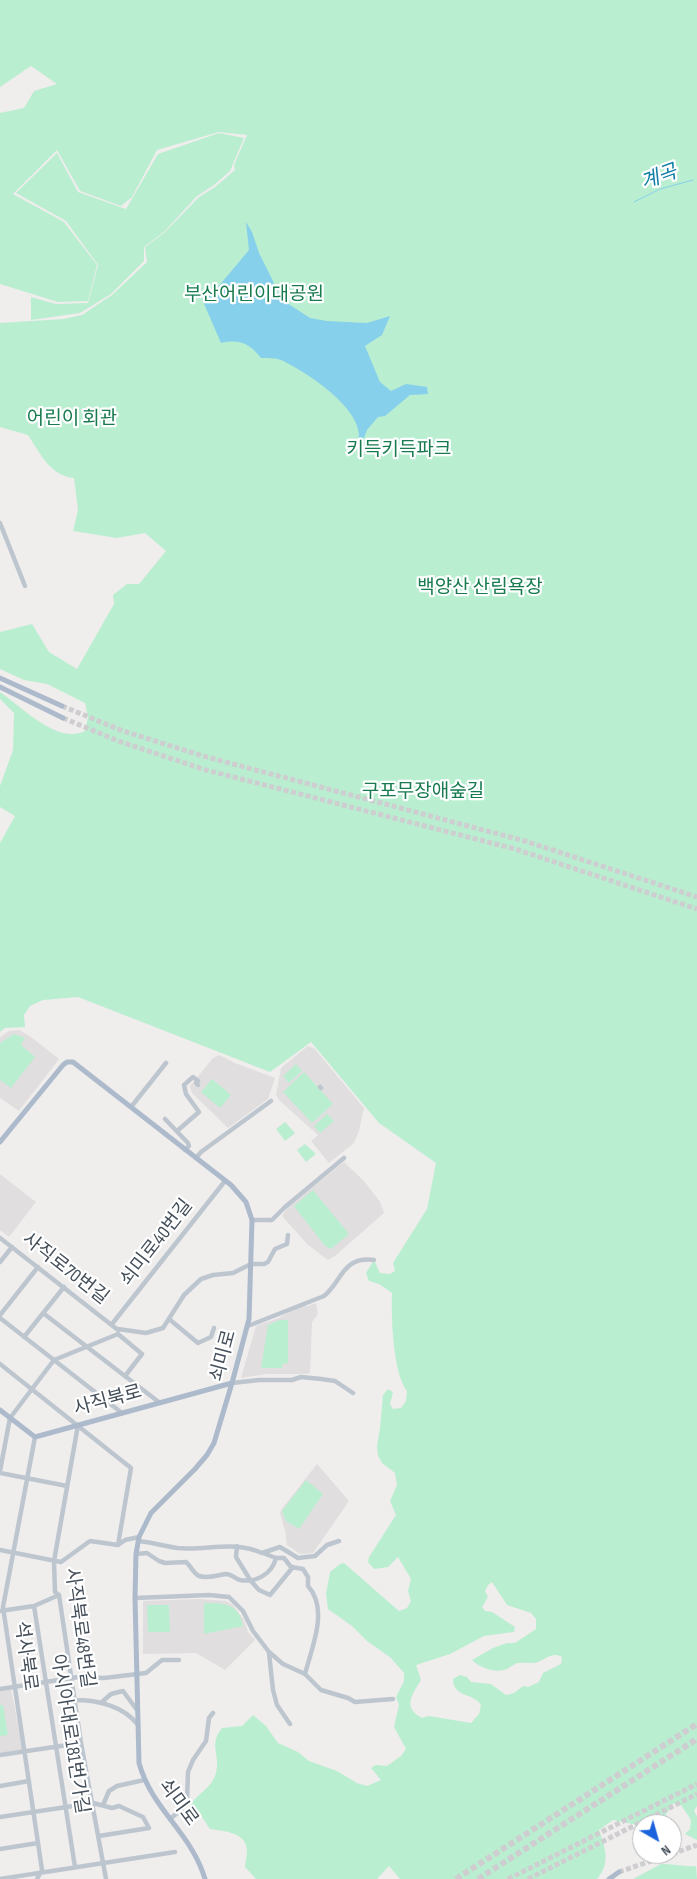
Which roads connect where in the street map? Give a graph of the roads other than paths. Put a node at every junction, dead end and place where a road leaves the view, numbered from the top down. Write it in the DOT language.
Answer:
graph roads {
  1 [pos="1,525"];
  2 [pos="25,586"];
  3 [pos="0,678"];
  4 [pos="0,687"];
  5 [pos="62,706"];
  6 [pos="62,718"];
  7 [pos="166,1063"];
  8 [pos="198,1085"];
  9 [pos="271,1101"];
  10 [pos="131,1107"];
  11 [pos="165,1119"];
  12 [pos="177,1131"];
  13 [pos="0,1142"];
  14 [pos="186,1150"];
  15 [pos="196,1158"];
  16 [pos="344,1158"];
  17 [pos="225,1180"];
  18 [pos="252,1220"];
  19 [pos="288,1234"];
  20 [pos="0,1238"];
  21 [pos="12,1247"];
  22 [pos="374,1260"];
  23 [pos="0,1262"];
  24 [pos="251,1264"];
  25 [pos="38,1267"];
  26 [pos="64,1287"];
  27 [pos="44,1313"];
  28 [pos="0,1317"];
  29 [pos="169,1319"];
  30 [pos="112,1324"];
  31 [pos="248,1326"];
  32 [pos="214,1328"];
  33 [pos="118,1332"];
  34 [pos="24,1337"];
  35 [pos="88,1347"];
  36 [pos="54,1360"];
  37 [pos="0,1364"];
  38 [pos="125,1376"];
  39 [pos="232,1383"];
  40 [pos="32,1389"];
  41 [pos="353,1393"];
  42 [pos="160,1403"];
  43 [pos="0,1410"];
  44 [pos="122,1413"];
  45 [pos="10,1418"];
  46 [pos="78,1425"];
  47 [pos="35,1437"];
  48 [pos="0,1472"];
  49 [pos="27,1479"];
  50 [pos="67,1486"];
  51 [pos="138,1539"];
  52 [pos="339,1541"];
  53 [pos="118,1545"];
  54 [pos="237,1546"];
  55 [pos="0,1550"];
  56 [pos="13,1552"];
  57 [pos="262,1553"];
  58 [pos="136,1554"];
  59 [pos="276,1558"];
  60 [pos="54,1561"];
  61 [pos="293,1568"];
  62 [pos="249,1580"];
  63 [pos="59,1595"];
  64 [pos="135,1598"];
  65 [pos="34,1606"];
  66 [pos="2,1611"];
  67 [pos="269,1652"];
  68 [pos="178,1660"];
  69 [pos="136,1674"];
  70 [pos="305,1674"];
  71 [pos="71,1678"];
  72 [pos="46,1682"];
  73 [pos="15,1687"];
  74 [pos="0,1689"];
  75 [pos="75,1700"];
  76 [pos="393,1700"];
  77 [pos="102,1702"];
  78 [pos="137,1710"];
  79 [pos="213,1713"];
  80 [pos="290,1724"];
  81 [pos="138,1725"];
  82 [pos="81,1743"];
  83 [pos="56,1747"];
  84 [pos="25,1751"];
  85 [pos="0,1755"];
  86 [pos="144,1780"];
  87 [pos="29,1781"];
  88 [pos="0,1786"];
  89 [pos="93,1803"];
  90 [pos="103,1805"];
  91 [pos="65,1807"];
  92 [pos="34,1812"];
  93 [pos="0,1817"];
  94 [pos="170,1818"];
  95 [pos="98,1836"];
  96 [pos="38,1843"];
  97 [pos="0,1849"];
  98 [pos="175,1852"];
  99 [pos="103,1863"];
  100 [pos="75,1867"];
  101 [pos="42,1872"];
  102 [pos="618,1872"];
  103 [pos="0,1879"];
  104 [pos="37,1879"];
  105 [pos="106,1879"];
  106 [pos="205,1879"];
  107 [pos="609,1879"];
  1 -- 2 [label="street"];
  3 -- 5 [label="main road"];
  4 -- 6 [label="main road"];
  7 -- 10 [label="street"];
  8 -- 12 [label="street"];
  9 -- 15 [label="street"];
  10 -- 13 [label="main road, 쇠미로"];
  10 -- 14 [label="main road, 쇠미로"];
  11 -- 12 [label="street"];
  12 -- 14 [label="street"];
  14 -- 15 [label="main road, 쇠미로"];
  15 -- 17 [label="main road, 쇠미로"];
  16 -- 18 [label="street"];
  17 -- 18 [label="main road, 쇠미로"];
  17 -- 30 [label="street, 쇠미로40번길"];
  18 -- 24 [label="main road, 쇠미로"];
  19 -- 24 [label="street"];
  20 -- 21 [label="street, 사직로70번길"];
  21 -- 23 [label="street"];
  21 -- 25 [label="street, 사직로70번길"];
  22 -- 31 [label="street"];
  24 -- 29 [label="street"];
  24 -- 31 [label="main road, 쇠미로"];
  25 -- 26 [label="street, 사직로70번길"];
  25 -- 28 [label="street"];
  26 -- 27 [label="street"];
  26 -- 30 [label="street, 사직로70번길"];
  27 -- 34 [label="street"];
  27 -- 35 [label="street"];
  28 -- 34 [label="street"];
  29 -- 32 [label="street"];
  29 -- 33 [label="street"];
  30 -- 33 [label="street, 사직로70번길"];
  31 -- 39 [label="main road, 쇠미로"];
  33 -- 35 [label="street"];
  33 -- 38 [label="street, 사직로70번길"];
  34 -- 36 [label="street"];
  35 -- 36 [label="street"];
  35 -- 38 [label="street"];
  36 -- 40 [label="street"];
  36 -- 44 [label="street"];
  37 -- 40 [label="street"];
  38 -- 42 [label="street"];
  39 -- 41 [label="street"];
  39 -- 42 [label="main road, 사직북로"];
  39 -- 51 [label="main road, 쇠미로"];
  40 -- 45 [label="street"];
  40 -- 46 [label="street"];
  42 -- 44 [label="main road, 사직북로"];
  43 -- 45 [label="main road"];
  44 -- 46 [label="main road, 사직북로"];
  45 -- 47 [label="main road"];
  45 -- 48 [label="street"];
  46 -- 47 [label="main road, 사직북로"];
  46 -- 50 [label="street, 사직북로48번길"];
  46 -- 53 [label="street"];
  47 -- 49 [label="street, 석사북로"];
  48 -- 49 [label="street"];
  49 -- 50 [label="street"];
  49 -- 56 [label="street, 석사북로"];
  50 -- 60 [label="street, 사직북로48번길"];
  51 -- 53 [label="street"];
  51 -- 54 [label="street"];
  51 -- 58 [label="main road, 쇠미로"];
  52 -- 57 [label="street"];
  53 -- 60 [label="street"];
  54 -- 57 [label="street"];
  54 -- 62 [label="street"];
  55 -- 56 [label="street"];
  56 -- 60 [label="street"];
  56 -- 66 [label="street, 석사북로"];
  57 -- 59 [label="street"];
  58 -- 62 [label="street"];
  58 -- 64 [label="main road, 쇠미로"];
  59 -- 61 [label="street"];
  59 -- 62 [label="street"];
  60 -- 63 [label="street, 사직북로48번길"];
  61 -- 62 [label="street"];
  61 -- 70 [label="street"];
  63 -- 65 [label="street"];
  63 -- 71 [label="street, 사직북로48번길"];
  64 -- 67 [label="street"];
  64 -- 69 [label="main road, 쇠미로"];
  65 -- 66 [label="street"];
  65 -- 72 [label="street, 아시아대로181번가길"];
  66 -- 73 [label="street, 석사북로"];
  67 -- 70 [label="street"];
  67 -- 80 [label="street"];
  68 -- 69 [label="street"];
  69 -- 71 [label="street"];
  69 -- 78 [label="main road, 쇠미로"];
  70 -- 76 [label="street"];
  71 -- 72 [label="street"];
  71 -- 75 [label="street, 사직북로48번길"];
  72 -- 73 [label="street"];
  72 -- 83 [label="street, 아시아대로181번가길"];
  73 -- 74 [label="street"];
  73 -- 84 [label="street, 석사북로"];
  75 -- 77 [label="street"];
  75 -- 82 [label="street, 사직북로48번길"];
  77 -- 78 [label="street"];
  77 -- 81 [label="street"];
  78 -- 81 [label="main road, 쇠미로"];
  79 -- 94 [label="street"];
  81 -- 86 [label="main road, 쇠미로"];
  82 -- 83 [label="street"];
  82 -- 89 [label="street, 사직북로48번길"];
  83 -- 84 [label="street"];
  83 -- 91 [label="street, 아시아대로181번가길"];
  84 -- 85 [label="street"];
  84 -- 87 [label="street, 석사북로"];
  86 -- 90 [label="street"];
  86 -- 94 [label="main road, 쇠미로"];
  87 -- 88 [label="street"];
  87 -- 92 [label="street, 석사북로"];
  89 -- 90 [label="street"];
  89 -- 91 [label="street"];
  89 -- 95 [label="street, 사직북로48번길"];
  90 -- 95 [label="street"];
  91 -- 92 [label="street"];
  91 -- 100 [label="street, 아시아대로181번가길"];
  92 -- 93 [label="street"];
  92 -- 96 [label="street, 석사북로"];
  94 -- 106 [label="main road, 쇠미로"];
  95 -- 99 [label="street, 사직북로48번길"];
  96 -- 97 [label="street"];
  96 -- 101 [label="street, 석사북로"];
  98 -- 99 [label="street"];
  99 -- 100 [label="street"];
  99 -- 105 [label="street, 사직북로48번길"];
  100 -- 101 [label="street"];
  101 -- 103 [label="street"];
  101 -- 104 [label="street"];
  102 -- 107 [label="main road"];
}
